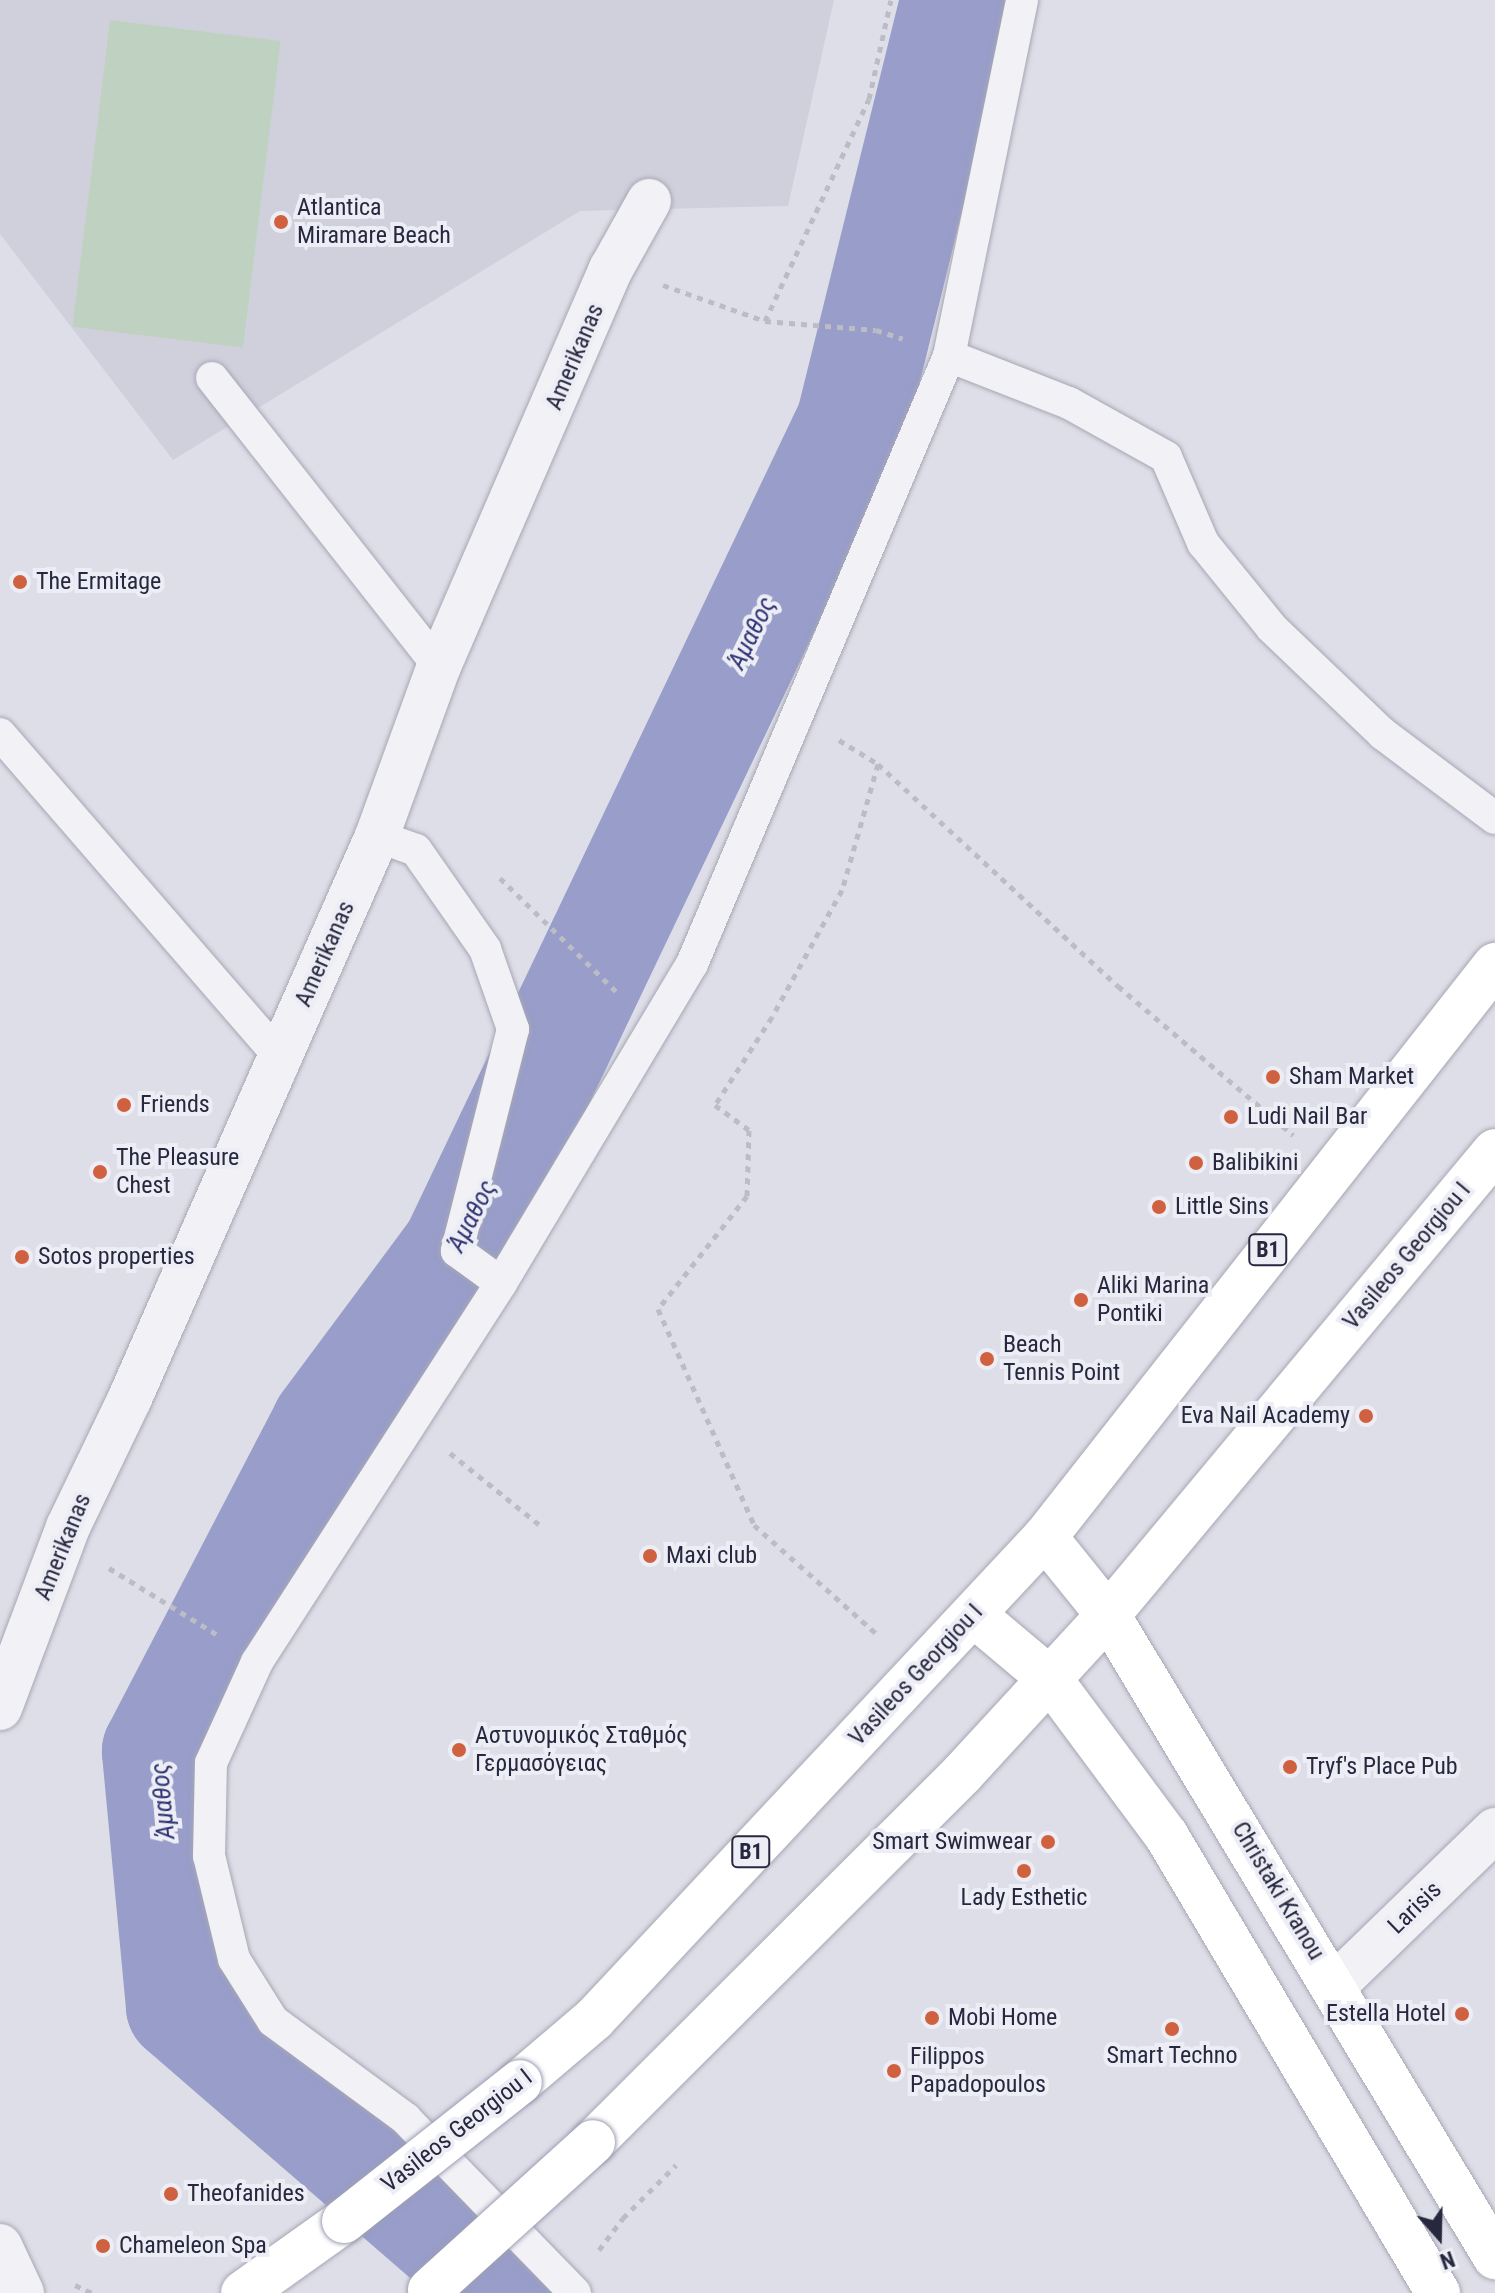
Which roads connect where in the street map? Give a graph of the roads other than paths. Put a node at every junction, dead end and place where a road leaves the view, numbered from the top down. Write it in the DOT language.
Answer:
graph roads {
  1 [pos="1022,0"];
  2 [pos="649,201"];
  3 [pos="949,356"];
  4 [pos="212,378"];
  5 [pos="439,666"];
  6 [pos="0,734"];
  7 [pos="1495,818"];
  8 [pos="377,836"];
  9 [pos="1495,965"];
  10 [pos="280,1057"];
  11 [pos="1495,1151"];
  12 [pos="501,1283"];
  13 [pos="1045,1537"];
  14 [pos="974,1615"];
  15 [pos="1108,1615"];
  16 [pos="1050,1679"];
  17 [pos="0,1708"];
  18 [pos="1495,1830"];
  19 [pos="1335,1985"];
  20 [pos="0,2246"];
  21 [pos="1495,2257"];
  22 [pos="426,2292"];
  23 [pos="22,2293"];
  24 [pos="243,2293"];
  25 [pos="575,2293"];
  26 [pos="1438,2293"];
  1 -- 3 [label="lane"];
  2 -- 5 [label="street, Amerikanas"];
  3 -- 7 [label="lane"];
  3 -- 12 [label="lane"];
  4 -- 5 [label="lane"];
  5 -- 8 [label="street, Amerikanas"];
  6 -- 10 [label="lane"];
  8 -- 10 [label="street, Amerikanas"];
  8 -- 12 [label="lane"];
  9 -- 13 [label="main road, Vasileos Georgiou I / B1"];
  10 -- 17 [label="street, Amerikanas"];
  11 -- 15 [label="main road, Vasileos Georgiou I"];
  12 -- 25 [label="lane"];
  13 -- 14 [label="main road, Vasileos Georgiou I / B1"];
  13 -- 15 [label="main road, Christaki Kranou"];
  14 -- 16 [label="main road"];
  14 -- 24 [label="main road, Vasileos Georgiou I / B1, bridge"];
  15 -- 16 [label="main road, Vasileos Georgiou I"];
  15 -- 19 [label="main road, Christaki Kranou"];
  16 -- 22 [label="main road, Vasileos Georgiou I, bridge"];
  16 -- 26 [label="main road"];
  18 -- 19 [label="street, Larisis"];
  19 -- 21 [label="main road, Christaki Kranou"];
  20 -- 23 [label="street"];
}
